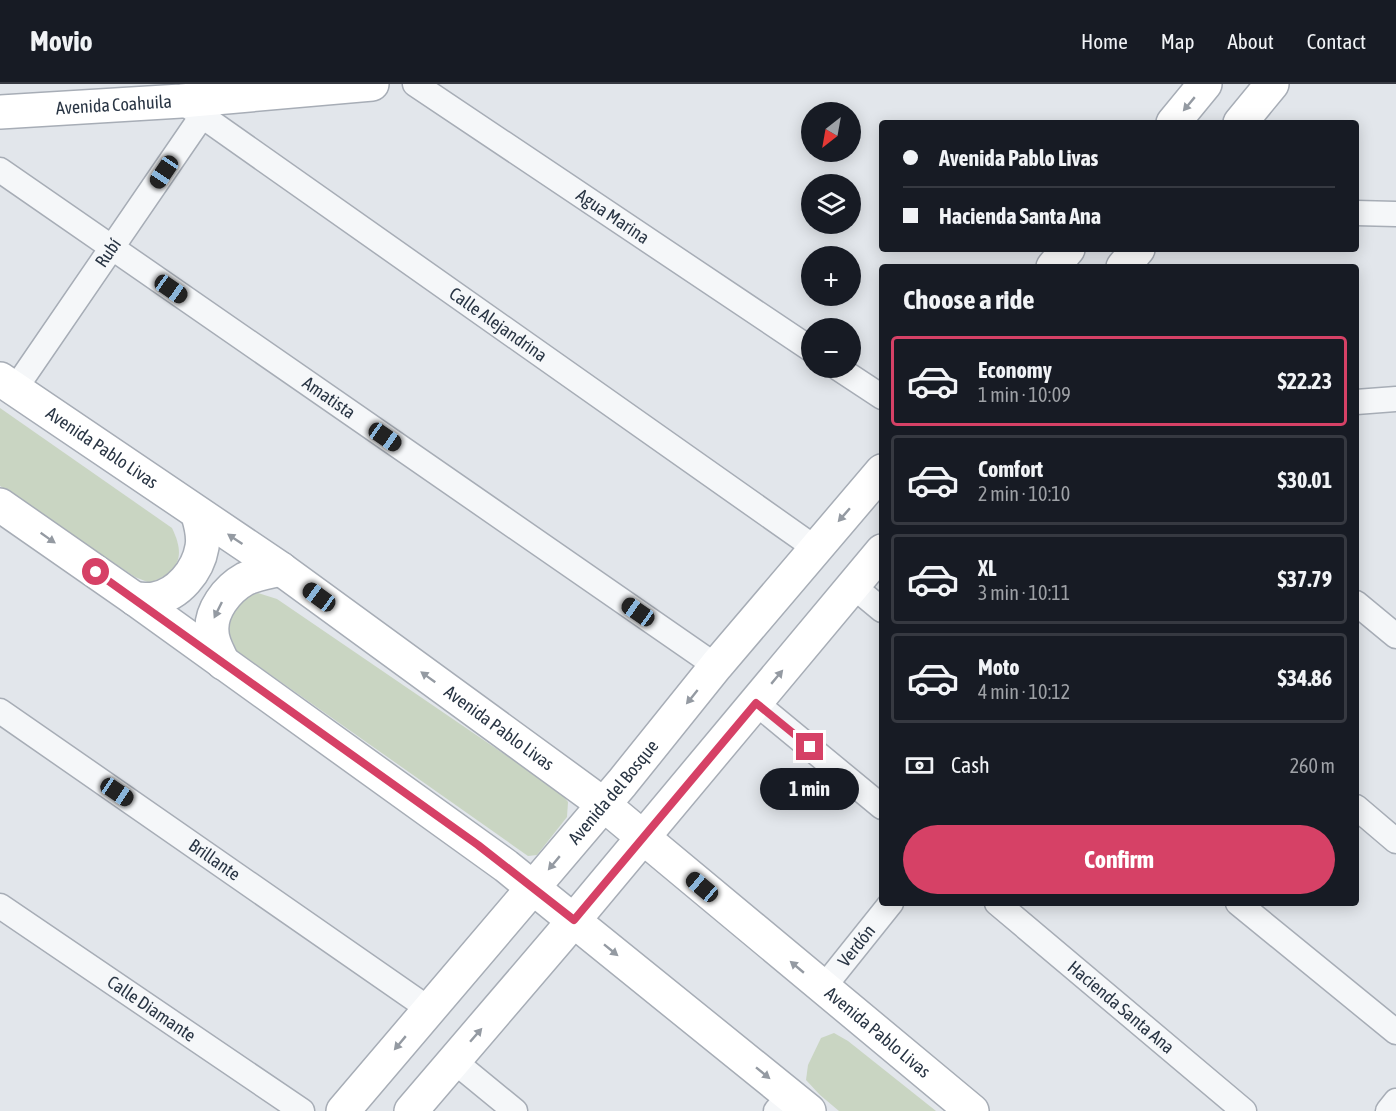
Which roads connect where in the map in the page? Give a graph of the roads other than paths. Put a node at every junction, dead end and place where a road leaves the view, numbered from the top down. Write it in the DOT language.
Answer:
graph roads {
  1 [pos="372,84"];
  2 [pos="415,84"];
  3 [pos="1205,84"];
  4 [pos="1272,84"];
  5 [pos="192,108"];
  6 [pos="0,112"];
  7 [pos="1175,120"];
  8 [pos="1242,120"];
  9 [pos="0,170"];
  10 [pos="1359,213"];
  11 [pos="1396,213"];
  12 [pos="112,248"];
  13 [pos="1066,252"];
  14 [pos="1056,264"];
  15 [pos="801,343"];
  16 [pos="853,378"];
  17 [pos="7,384"];
  18 [pos="879,395"];
  19 [pos="1396,399"];
  20 [pos="1359,402"];
  21 [pos="879,474"];
  22 [pos="0,505"];
  23 [pos="198,515"];
  24 [pos="815,548"];
  25 [pos="879,555"];
  26 [pos="281,569"];
  27 [pos="853,586"];
  28 [pos="135,599"];
  29 [pos="1359,605"];
  30 [pos="879,608"];
  31 [pos="1396,636"];
  32 [pos="223,663"];
  33 [pos="716,666"];
  34 [pos="756,703"];
  35 [pos="0,711"];
  36 [pos="603,804"];
  37 [pos="879,805"];
  38 [pos="1359,810"];
  39 [pos="643,838"];
  40 [pos="1396,841"];
  41 [pos="533,888"];
  42 [pos="0,906"];
  43 [pos="889,906"];
  44 [pos="1001,906"];
  45 [pos="1242,906"];
  46 [pos="574,920"];
  47 [pos="823,988"];
  48 [pos="429,1009"];
  49 [pos="1396,1032"];
  50 [pos="454,1061"];
  51 [pos="1396,1101"];
  52 [pos="792,1106"];
  53 [pos="302,1111"];
  54 [pos="343,1111"];
  55 [pos="411,1111"];
  56 [pos="515,1111"];
  57 [pos="972,1111"];
  58 [pos="1244,1111"];
  59 [pos="1388,1111"];
  1 -- 5 [label="main road, Avenida Coahuila"];
  2 -- 15 [label="street, Agua Marina"];
  3 -- 7 [label="main road, one-way"];
  4 -- 8 [label="main road"];
  5 -- 6 [label="main road, Avenida Coahuila"];
  5 -- 12 [label="street, Rubí"];
  5 -- 24 [label="street, Calle Alejandrina"];
  9 -- 12 [label="street, Amatista"];
  10 -- 11 [label="street"];
  12 -- 17 [label="street, Rubí"];
  12 -- 33 [label="street, Amatista"];
  13 -- 14 [label="main road"];
  16 -- 18 [label="street"];
  17 -- 23 [label="main road, Avenida Pablo Livas"];
  19 -- 20 [label="street"];
  21 -- 24 [label="main road, Avenida del Bosque, one-way"];
  22 -- 28 [label="main road, one-way"];
  26 -- 23 [label="main road, Avenida Pablo Livas, one-way"];
  23 -- 28 [label="main road"];
  24 -- 33 [label="main road, Avenida del Bosque"];
  25 -- 27 [label="main road"];
  26 -- 32 [label="main road, one-way"];
  36 -- 26 [label="main road, Avenida Pablo Livas, one-way"];
  27 -- 30 [label="street"];
  34 -- 27 [label="main road, one-way"];
  28 -- 32 [label="main road"];
  29 -- 31 [label="street"];
  32 -- 41 [label="main road"];
  33 -- 36 [label="main road, Avenida del Bosque, one-way"];
  34 -- 37 [label="street"];
  34 -- 39 [label="main road"];
  35 -- 48 [label="street, Brillante"];
  36 -- 39 [label="main road, Avenida Pablo Livas"];
  36 -- 41 [label="main road, Avenida del Bosque, one-way"];
  38 -- 40 [label="street"];
  39 -- 46 [label="main road"];
  47 -- 39 [label="main road, Avenida Pablo Livas, one-way"];
  41 -- 46 [label="main road"];
  41 -- 48 [label="main road, Avenida del Bosque"];
  42 -- 53 [label="street, Calle Diamante"];
  43 -- 47 [label="street, Verdón"];
  44 -- 58 [label="street, Hacienda Santa Ana"];
  45 -- 49 [label="street"];
  50 -- 46 [label="main road, one-way"];
  46 -- 52 [label="main road, one-way"];
  47 -- 57 [label="main road, Avenida Pablo Livas"];
  48 -- 54 [label="main road, Avenida del Bosque, one-way"];
  50 -- 55 [label="main road"];
  50 -- 56 [label="street"];
  51 -- 59 [label="street"];
}
